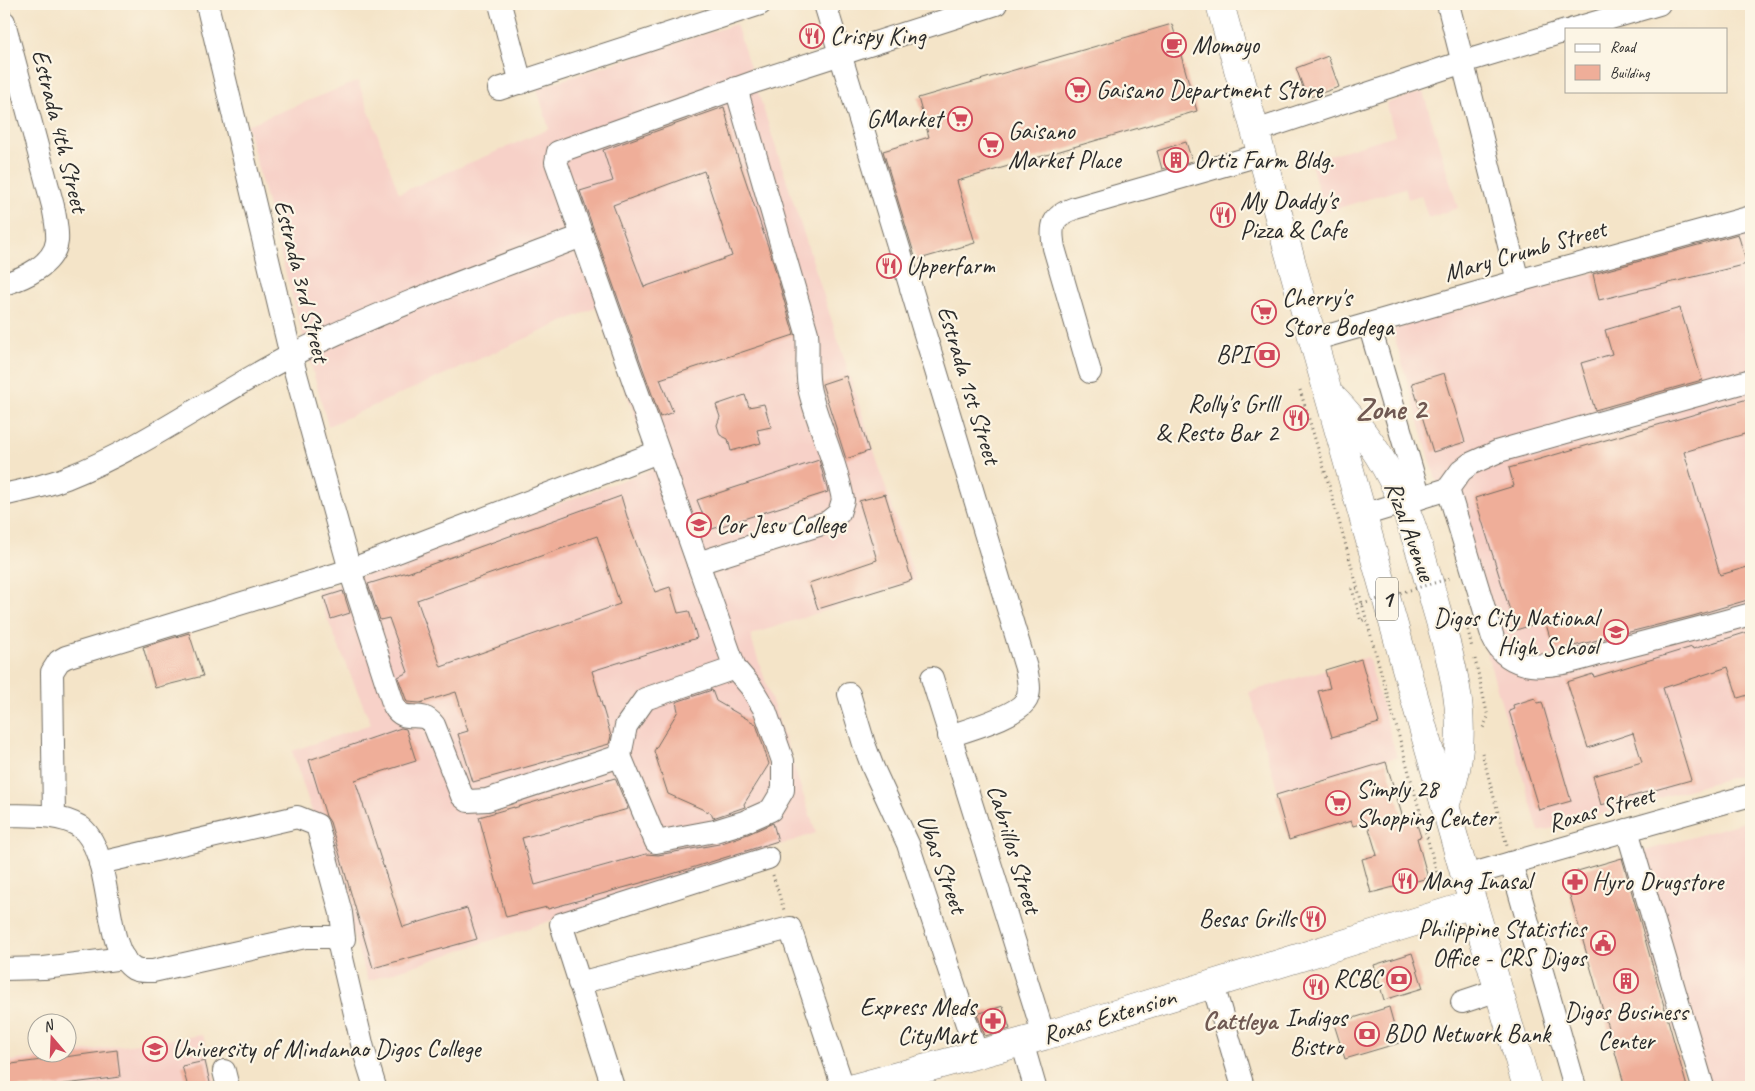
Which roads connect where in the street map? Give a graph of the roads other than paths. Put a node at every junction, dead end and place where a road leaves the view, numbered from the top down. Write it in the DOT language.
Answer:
graph roads {
  1 [pos="206,4"];
  2 [pos="500,4"];
  3 [pos="760,4"];
  4 [pos="825,4"];
  5 [pos="996,4"];
  6 [pos="1220,4"];
  7 [pos="1448,4"];
  8 [pos="1659,4"];
  9 [pos="4,22"];
  10 [pos="1576,28"];
  11 [pos="1565,31"];
  12 [pos="841,54"];
  13 [pos="1463,62"];
  14 [pos="521,83"];
  15 [pos="747,84"];
  16 [pos="499,89"];
  17 [pos="1260,143"];
  18 [pos="1751,217"];
  19 [pos="582,236"];
  20 [pos="1518,281"];
  21 [pos="4,284"];
  22 [pos="1369,324"];
  23 [pos="1313,340"];
  24 [pos="291,356"];
  25 [pos="1090,372"];
  26 [pos="1751,380"];
  27 [pos="1328,393"];
  28 [pos="652,454"];
  29 [pos="1448,489"];
  30 [pos="4,495"];
  31 [pos="1412,500"];
  32 [pos="1363,515"];
  33 [pos="698,563"];
  34 [pos="350,570"];
  35 [pos="1751,614"];
  36 [pos="735,668"];
  37 [pos="932,678"];
  38 [pos="849,694"];
  39 [pos="949,736"];
  40 [pos="620,756"];
  41 [pos="1751,795"];
  42 [pos="1445,805"];
  43 [pos="4,815"];
  44 [pos="54,817"];
  45 [pos="1627,830"];
  46 [pos="768,858"];
  47 [pos="100,863"];
  48 [pos="1511,863"];
  49 [pos="1465,876"];
  50 [pos="1473,904"];
  51 [pos="340,944"];
  52 [pos="124,958"];
  53 [pos="4,969"];
  54 [pos="579,983"];
  55 [pos="1212,985"];
  56 [pos="1498,990"];
  57 [pos="1462,1002"];
  58 [pos="1033,1039"];
  59 [pos="977,1055"];
  60 [pos="375,1087"];
  61 [pos="613,1087"];
  62 [pos="843,1087"];
  63 [pos="857,1087"];
  64 [pos="1035,1087"];
  65 [pos="1243,1087"];
  66 [pos="1527,1087"];
  67 [pos="1576,1087"];
  68 [pos="1703,1087"];
  1 -- 24 [label="street, Estrada 3rd Street"];
  2 -- 14 [label="street"];
  3 -- 14 [label="street"];
  4 -- 12 [label="street, Estrada 1st Street"];
  5 -- 12 [label="street"];
  6 -- 17 [label="main road, Rizal Avenue / 1"];
  7 -- 13 [label="street"];
  8 -- 10 [label="street"];
  9 -- 21 [label="street, Estrada 4th Street"];
  11 -- 13 [label="street"];
  12 -- 15 [label="street"];
  12 -- 39 [label="street, Estrada 1st Street"];
  13 -- 17 [label="street"];
  13 -- 20 [label="street"];
  14 -- 16 [label="street"];
  15 -- 19 [label="street"];
  15 -- 33 [label="street"];
  17 -- 23 [label="main road, Rizal Avenue / 1"];
  17 -- 25 [label="street"];
  18 -- 20 [label="street, Mary Crumb Street"];
  19 -- 24 [label="street"];
  19 -- 28 [label="street"];
  20 -- 22 [label="street, Mary Crumb Street"];
  22 -- 23 [label="street, Mary Crumb Street"];
  22 -- 31 [label="street"];
  23 -- 27 [label="main road, Rizal Avenue / 1"];
  24 -- 30 [label="street"];
  24 -- 34 [label="street, Estrada 3rd Street"];
  26 -- 29 [label="street"];
  27 -- 31 [label="main road, Rizal Avenue / 1"];
  27 -- 32 [label="main road, Rizal Avenue / 1"];
  28 -- 33 [label="street"];
  28 -- 34 [label="street"];
  29 -- 31 [label="street"];
  29 -- 35 [label="street"];
  31 -- 32 [label="street"];
  31 -- 42 [label="main road, Rizal Avenue / 1"];
  32 -- 42 [label="main road, Rizal Avenue / 1"];
  33 -- 36 [label="street"];
  34 -- 40 [label="street, Estrada 3rd Street"];
  34 -- 44 [label="street"];
  36 -- 40 [label="street"];
  36 -- 40 [label="street"];
  37 -- 39 [label="street, Cabrillos Street"];
  38 -- 59 [label="street, Ubas Street"];
  39 -- 58 [label="street, Cabrillos Street"];
  41 -- 45 [label="street, Roxas Street"];
  42 -- 49 [label="main road, Rizal Avenue / 1"];
  43 -- 44 [label="street"];
  44 -- 47 [label="street"];
  45 -- 48 [label="street, Roxas Street"];
  45 -- 68 [label="street"];
  46 -- 54 [label="street"];
  47 -- 51 [label="street"];
  47 -- 52 [label="street"];
  48 -- 49 [label="street, Roxas Street"];
  48 -- 67 [label="street"];
  49 -- 50 [label="main road, Rizal Avenue / 1"];
  50 -- 55 [label="main road, Roxas Extension"];
  50 -- 56 [label="main road, Rizal Avenue / 1"];
  51 -- 52 [label="street"];
  51 -- 60 [label="street"];
  52 -- 53 [label="street"];
  54 -- 61 [label="street"];
  54 -- 62 [label="street"];
  55 -- 58 [label="main road, Roxas Extension"];
  55 -- 65 [label="street"];
  56 -- 57 [label="street"];
  56 -- 66 [label="main road, Rizal Avenue / 1"];
  58 -- 59 [label="main road, Roxas Extension"];
  58 -- 64 [label="street, Cabrillos Street"];
  59 -- 63 [label="main road, Roxas Extension"];
}
